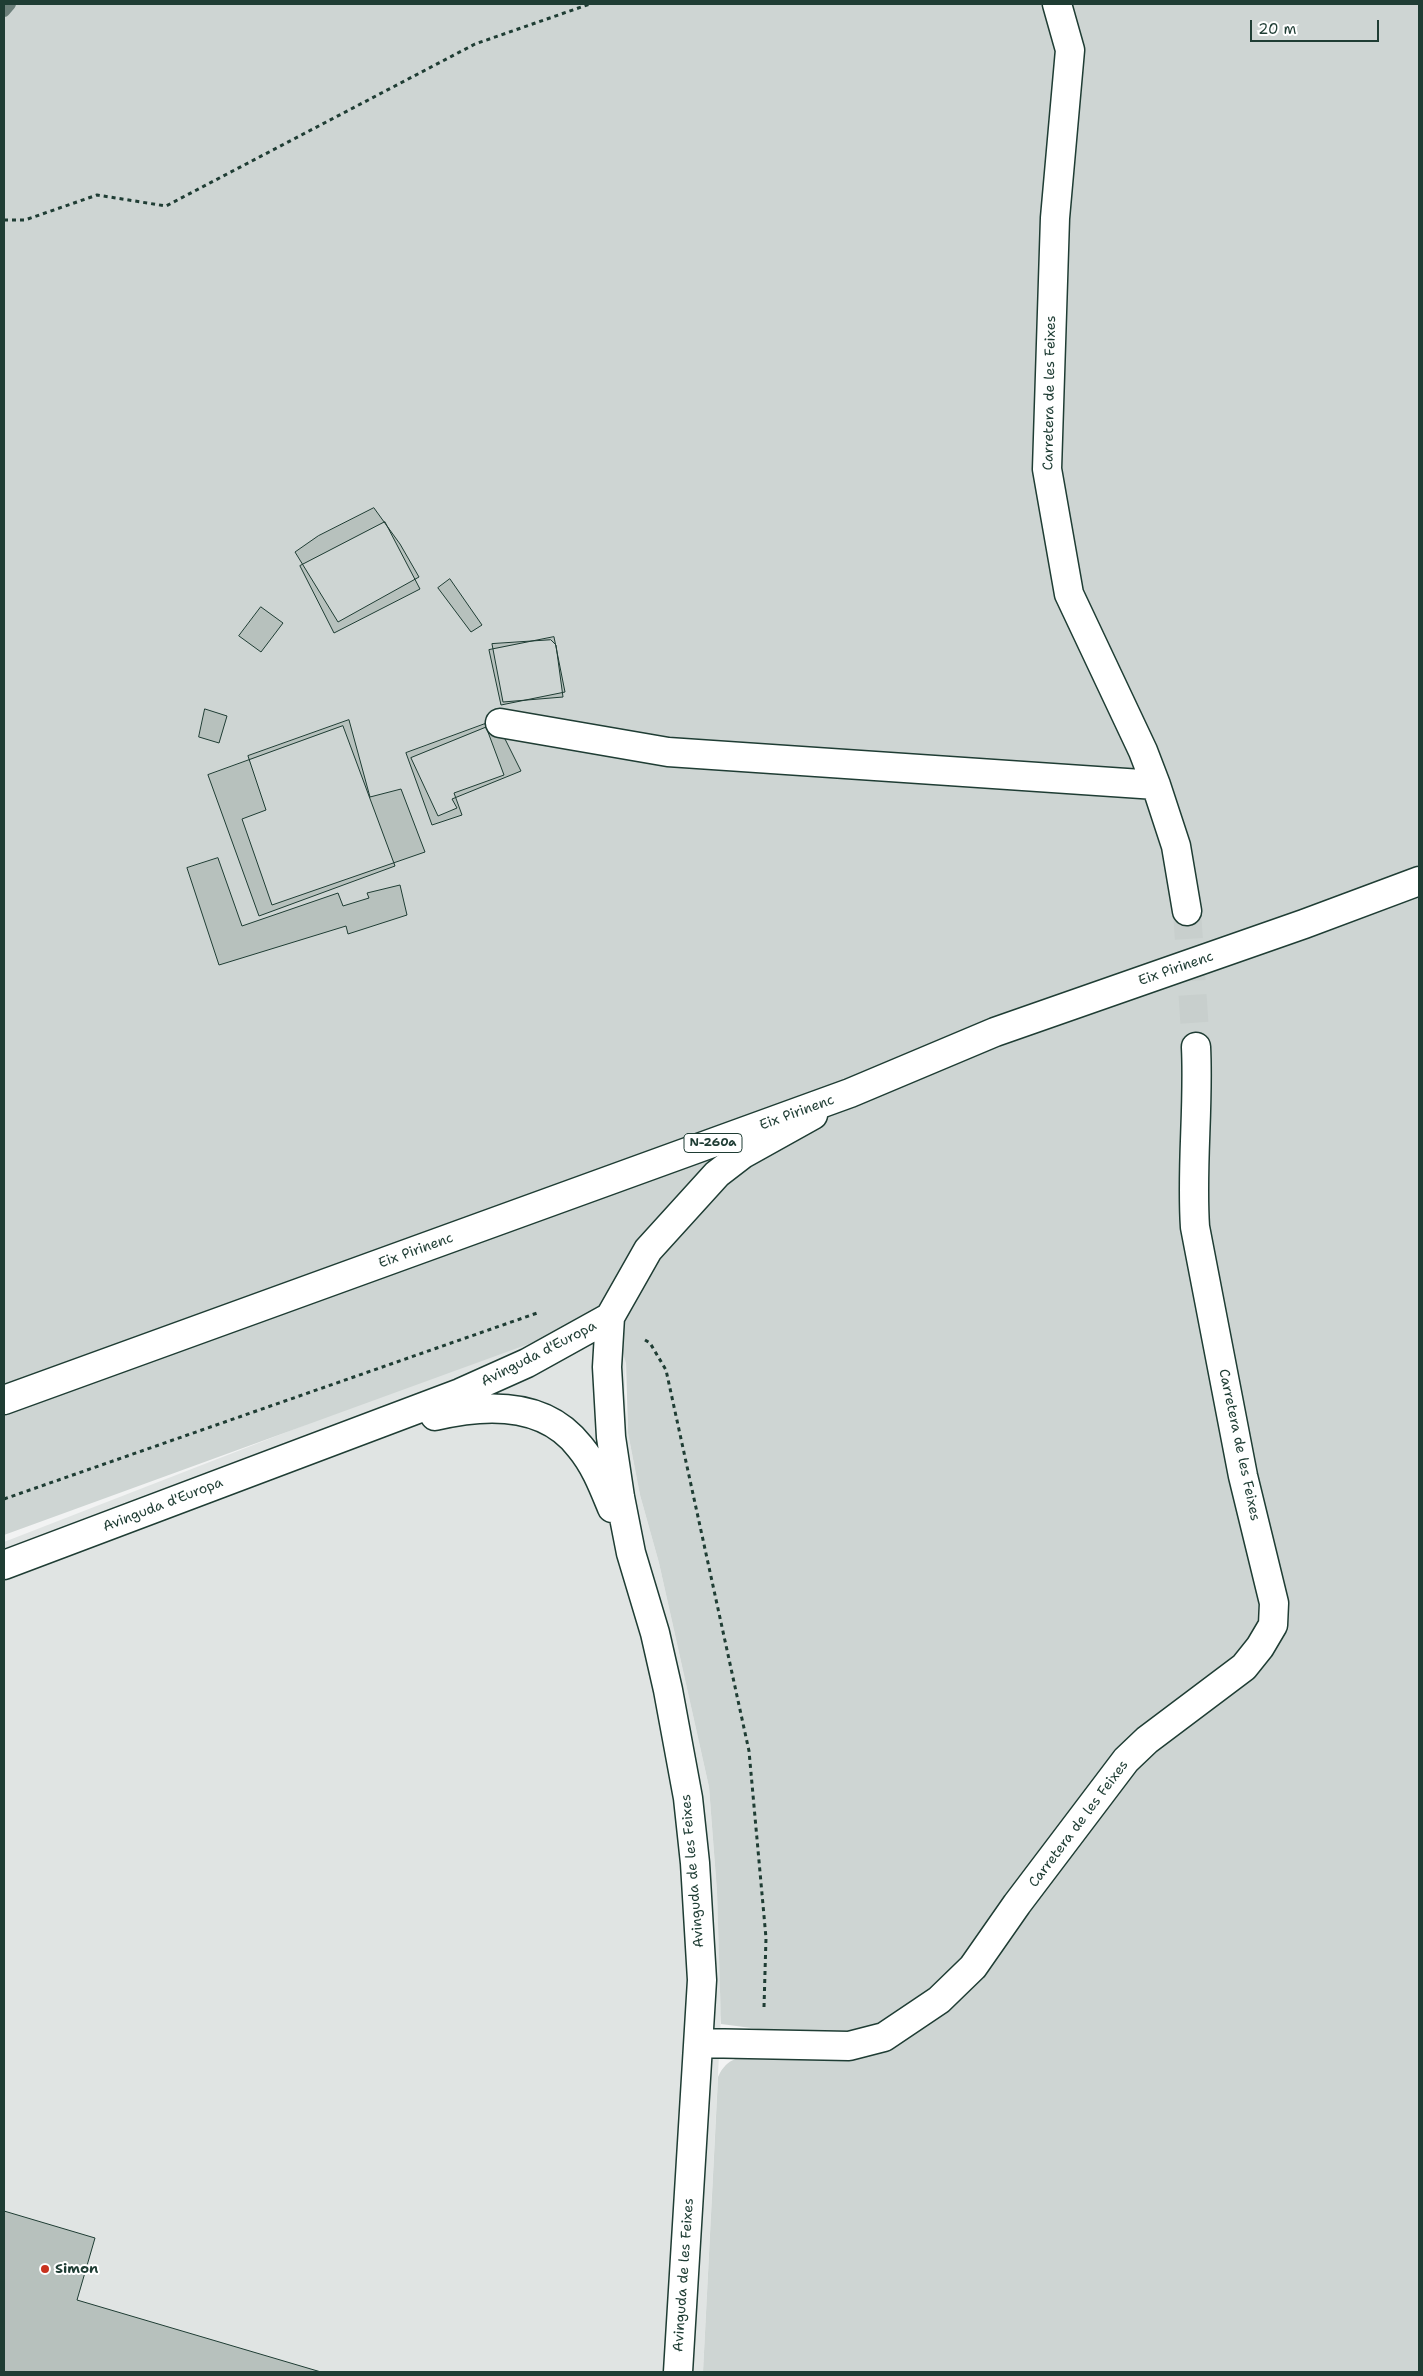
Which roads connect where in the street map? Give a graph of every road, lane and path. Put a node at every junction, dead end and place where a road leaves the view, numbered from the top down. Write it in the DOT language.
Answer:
graph roads {
  1 [pos="590,4"];
  2 [pos="1058,4"];
  3 [pos="4,220"];
  4 [pos="500,723"];
  5 [pos="1156,785"];
  6 [pos="1419,881"];
  7 [pos="1187,910"];
  8 [pos="1196,1047"];
  9 [pos="850,1093"];
  10 [pos="547,1309"];
  11 [pos="610,1317"];
  12 [pos="4,1400"];
  13 [pos="350,1435"];
  14 [pos="4,1499"];
  15 [pos="631,1553"];
  16 [pos="4,1565"];
  17 [pos="699,2043"];
  18 [pos="763,2045"];
  19 [pos="678,2372"];
  1 -- 3 [label="path"];
  2 -- 5 [label="street, Carretera de les Feixes"];
  4 -- 5 [label="street"];
  5 -- 7 [label="street, Carretera de les Feixes"];
  6 -- 9 [label="street, Eix Pirinenc / N-260a"];
  8 -- 18 [label="street, Carretera de les Feixes"];
  9 -- 11 [label="street, Avinguda d'Europa"];
  9 -- 12 [label="street, Eix Pirinenc / N-260a"];
  10 -- 14 [label="path"];
  11 -- 13 [label="street, Avinguda d'Europa"];
  11 -- 15 [label="street, Avinguda de les Feixes"];
  11 -- 18 [label="path"];
  13 -- 15 [label="street, Avinguda d'Europa"];
  13 -- 16 [label="street, Avinguda d'Europa"];
  15 -- 17 [label="street, Avinguda de les Feixes"];
  17 -- 18 [label="street, Carretera de les Feixes"];
  17 -- 19 [label="street, Avinguda de les Feixes"];
}
